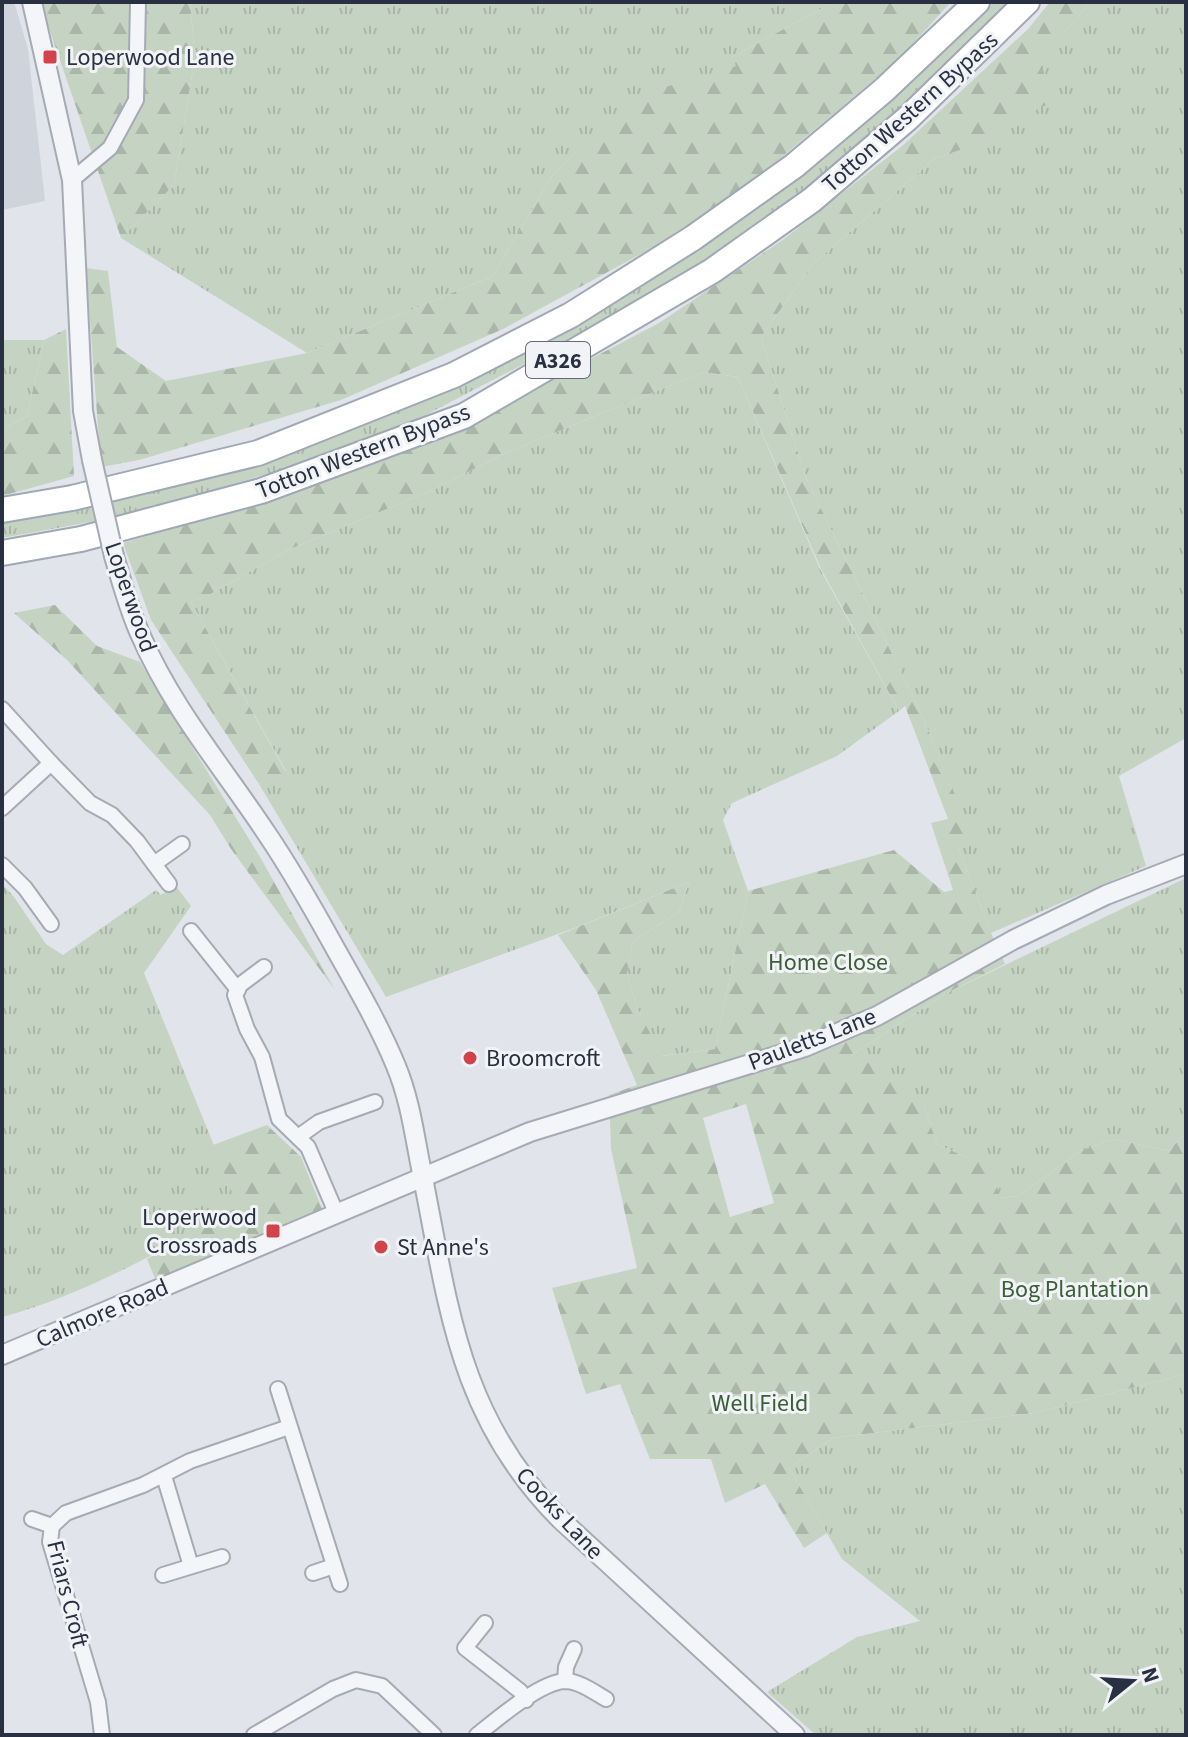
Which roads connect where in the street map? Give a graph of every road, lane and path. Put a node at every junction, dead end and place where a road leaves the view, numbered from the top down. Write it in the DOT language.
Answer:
graph roads {
  1 [pos="32,2"];
  2 [pos="138,2"];
  3 [pos="977,2"];
  4 [pos="1027,2"];
  5 [pos="72,180"];
  6 [pos="2,510"];
  7 [pos="2,553"];
  8 [pos="2,709"];
  9 [pos="51,763"];
  10 [pos="2,808"];
  11 [pos="182,844"];
  12 [pos="154,864"];
  13 [pos="1186,864"];
  14 [pos="2,865"];
  15 [pos="169,884"];
  16 [pos="51,924"];
  17 [pos="191,931"];
  18 [pos="264,967"];
  19 [pos="238,990"];
  20 [pos="375,1102"];
  21 [pos="298,1137"];
  22 [pos="422,1177"];
  23 [pos="337,1215"];
  24 [pos="2,1355"];
  25 [pos="278,1389"];
  26 [pos="289,1427"];
  27 [pos="164,1476"];
  28 [pos="32,1519"];
  29 [pos="52,1526"];
  30 [pos="222,1557"];
  31 [pos="191,1566"];
  32 [pos="334,1566"];
  33 [pos="313,1573"];
  34 [pos="163,1575"];
  35 [pos="340,1584"];
  36 [pos="485,1623"];
  37 [pos="574,1649"];
  38 [pos="565,1681"];
  39 [pos="606,1699"];
  40 [pos="526,1700"];
  41 [pos="102,1735"];
  42 [pos="254,1735"];
  43 [pos="434,1735"];
  44 [pos="477,1735"];
  45 [pos="795,1735"];
  1 -- 5 [label="street, Loperwood"];
  2 -- 5 [label="street"];
  3 -- 6 [label="main road, Totton Western Bypass / A326"];
  4 -- 7 [label="main road, Totton Western Bypass / A326"];
  5 -- 22 [label="street, Loperwood, bridge"];
  8 -- 9 [label="street"];
  9 -- 10 [label="street"];
  9 -- 12 [label="street"];
  11 -- 12 [label="street"];
  12 -- 15 [label="street"];
  13 -- 22 [label="street, Pauletts Lane"];
  14 -- 16 [label="street"];
  17 -- 19 [label="street"];
  18 -- 19 [label="street"];
  19 -- 21 [label="street"];
  20 -- 21 [label="street"];
  21 -- 23 [label="street"];
  22 -- 23 [label="street, Calmore Road"];
  22 -- 45 [label="street, Cooks Lane"];
  23 -- 24 [label="street, Calmore Road"];
  25 -- 26 [label="street"];
  26 -- 27 [label="street, Friars Croft"];
  26 -- 32 [label="street"];
  27 -- 29 [label="street, Friars Croft"];
  27 -- 31 [label="street"];
  28 -- 29 [label="street"];
  29 -- 41 [label="street, Friars Croft"];
  30 -- 31 [label="street"];
  31 -- 34 [label="street"];
  32 -- 33 [label="street"];
  32 -- 35 [label="street"];
  36 -- 40 [label="street"];
  37 -- 38 [label="street"];
  38 -- 39 [label="street"];
  38 -- 40 [label="street"];
  40 -- 44 [label="street"];
  42 -- 43 [label="street"];
}
